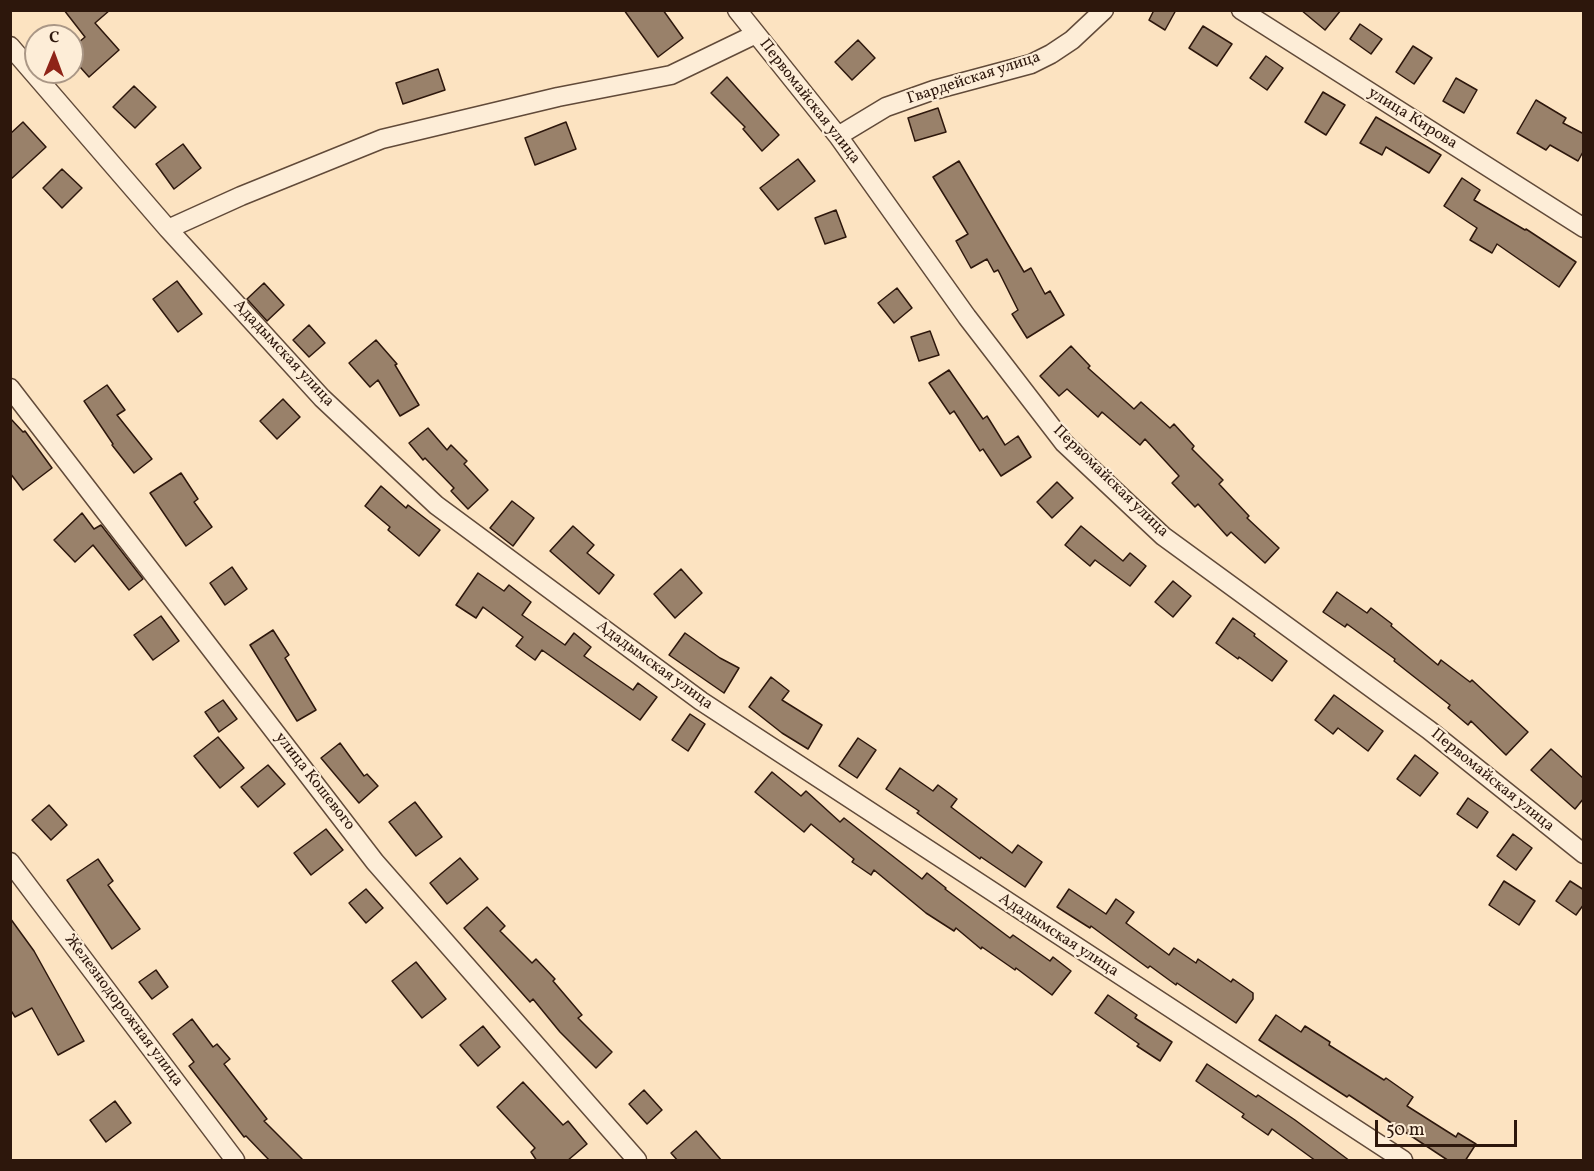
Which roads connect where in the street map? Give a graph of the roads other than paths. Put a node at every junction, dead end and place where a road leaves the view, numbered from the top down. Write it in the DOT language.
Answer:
graph roads {
  1 [pos="736,10"];
  2 [pos="1104,10"];
  3 [pos="1241,10"];
  4 [pos="756,34"];
  5 [pos="10,46"];
  6 [pos="838,136"];
  7 [pos="1584,228"];
  8 [pos="168,230"];
  9 [pos="10,388"];
  10 [pos="1584,854"];
  11 [pos="10,862"];
  12 [pos="235,1161"];
  13 [pos="637,1161"];
  14 [pos="1403,1161"];
  1 -- 4 [label="street, Первомайская улица"];
  2 -- 6 [label="street, Гвардейская улица"];
  3 -- 7 [label="street, улица Кирова"];
  4 -- 6 [label="street, Первомайская улица"];
  4 -- 8 [label="street"];
  5 -- 8 [label="street, Ададымская улица"];
  6 -- 10 [label="street, Первомайская улица"];
  8 -- 14 [label="street, Ададымская улица"];
  9 -- 13 [label="street, улица Кошевого"];
  11 -- 12 [label="street, Железнодорожная улица"];
}
